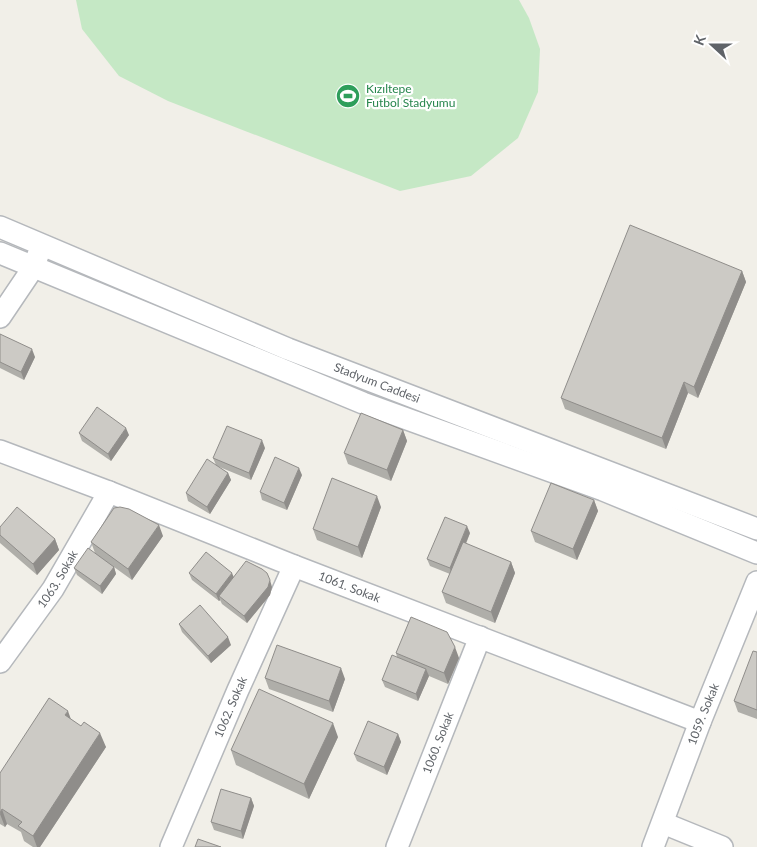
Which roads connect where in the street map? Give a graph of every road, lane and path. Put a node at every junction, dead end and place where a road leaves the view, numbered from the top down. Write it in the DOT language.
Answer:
graph roads {
  1 [pos="0,228"];
  2 [pos="42,245"];
  3 [pos="0,253"];
  4 [pos="33,268"];
  5 [pos="0,317"];
  6 [pos="0,451"];
  7 [pos="109,492"];
  8 [pos="757,529"];
  9 [pos="757,553"];
  10 [pos="294,566"];
  11 [pos="757,582"];
  12 [pos="480,637"];
  13 [pos="0,662"];
  14 [pos="700,722"];
  15 [pos="663,823"];
  16 [pos="170,847"];
  17 [pos="396,847"];
  18 [pos="653,847"];
  19 [pos="722,847"];
  1 -- 2 [label="street, Stadyum Caddesi"];
  2 -- 4 [label="street"];
  2 -- 8 [label="street, Stadyum Caddesi"];
  3 -- 4 [label="street"];
  4 -- 5 [label="street"];
  4 -- 9 [label="street"];
  6 -- 7 [label="street, 1061. Sokak"];
  7 -- 10 [label="street, 1061. Sokak"];
  7 -- 13 [label="street, 1063. Sokak"];
  10 -- 12 [label="street, 1061. Sokak"];
  10 -- 16 [label="street, 1062. Sokak"];
  11 -- 14 [label="street, 1059. Sokak"];
  12 -- 14 [label="street, 1061. Sokak"];
  12 -- 17 [label="street, 1060. Sokak"];
  14 -- 15 [label="street, 1059. Sokak"];
  15 -- 18 [label="street, 1059. Sokak"];
  15 -- 19 [label="street"];
}
